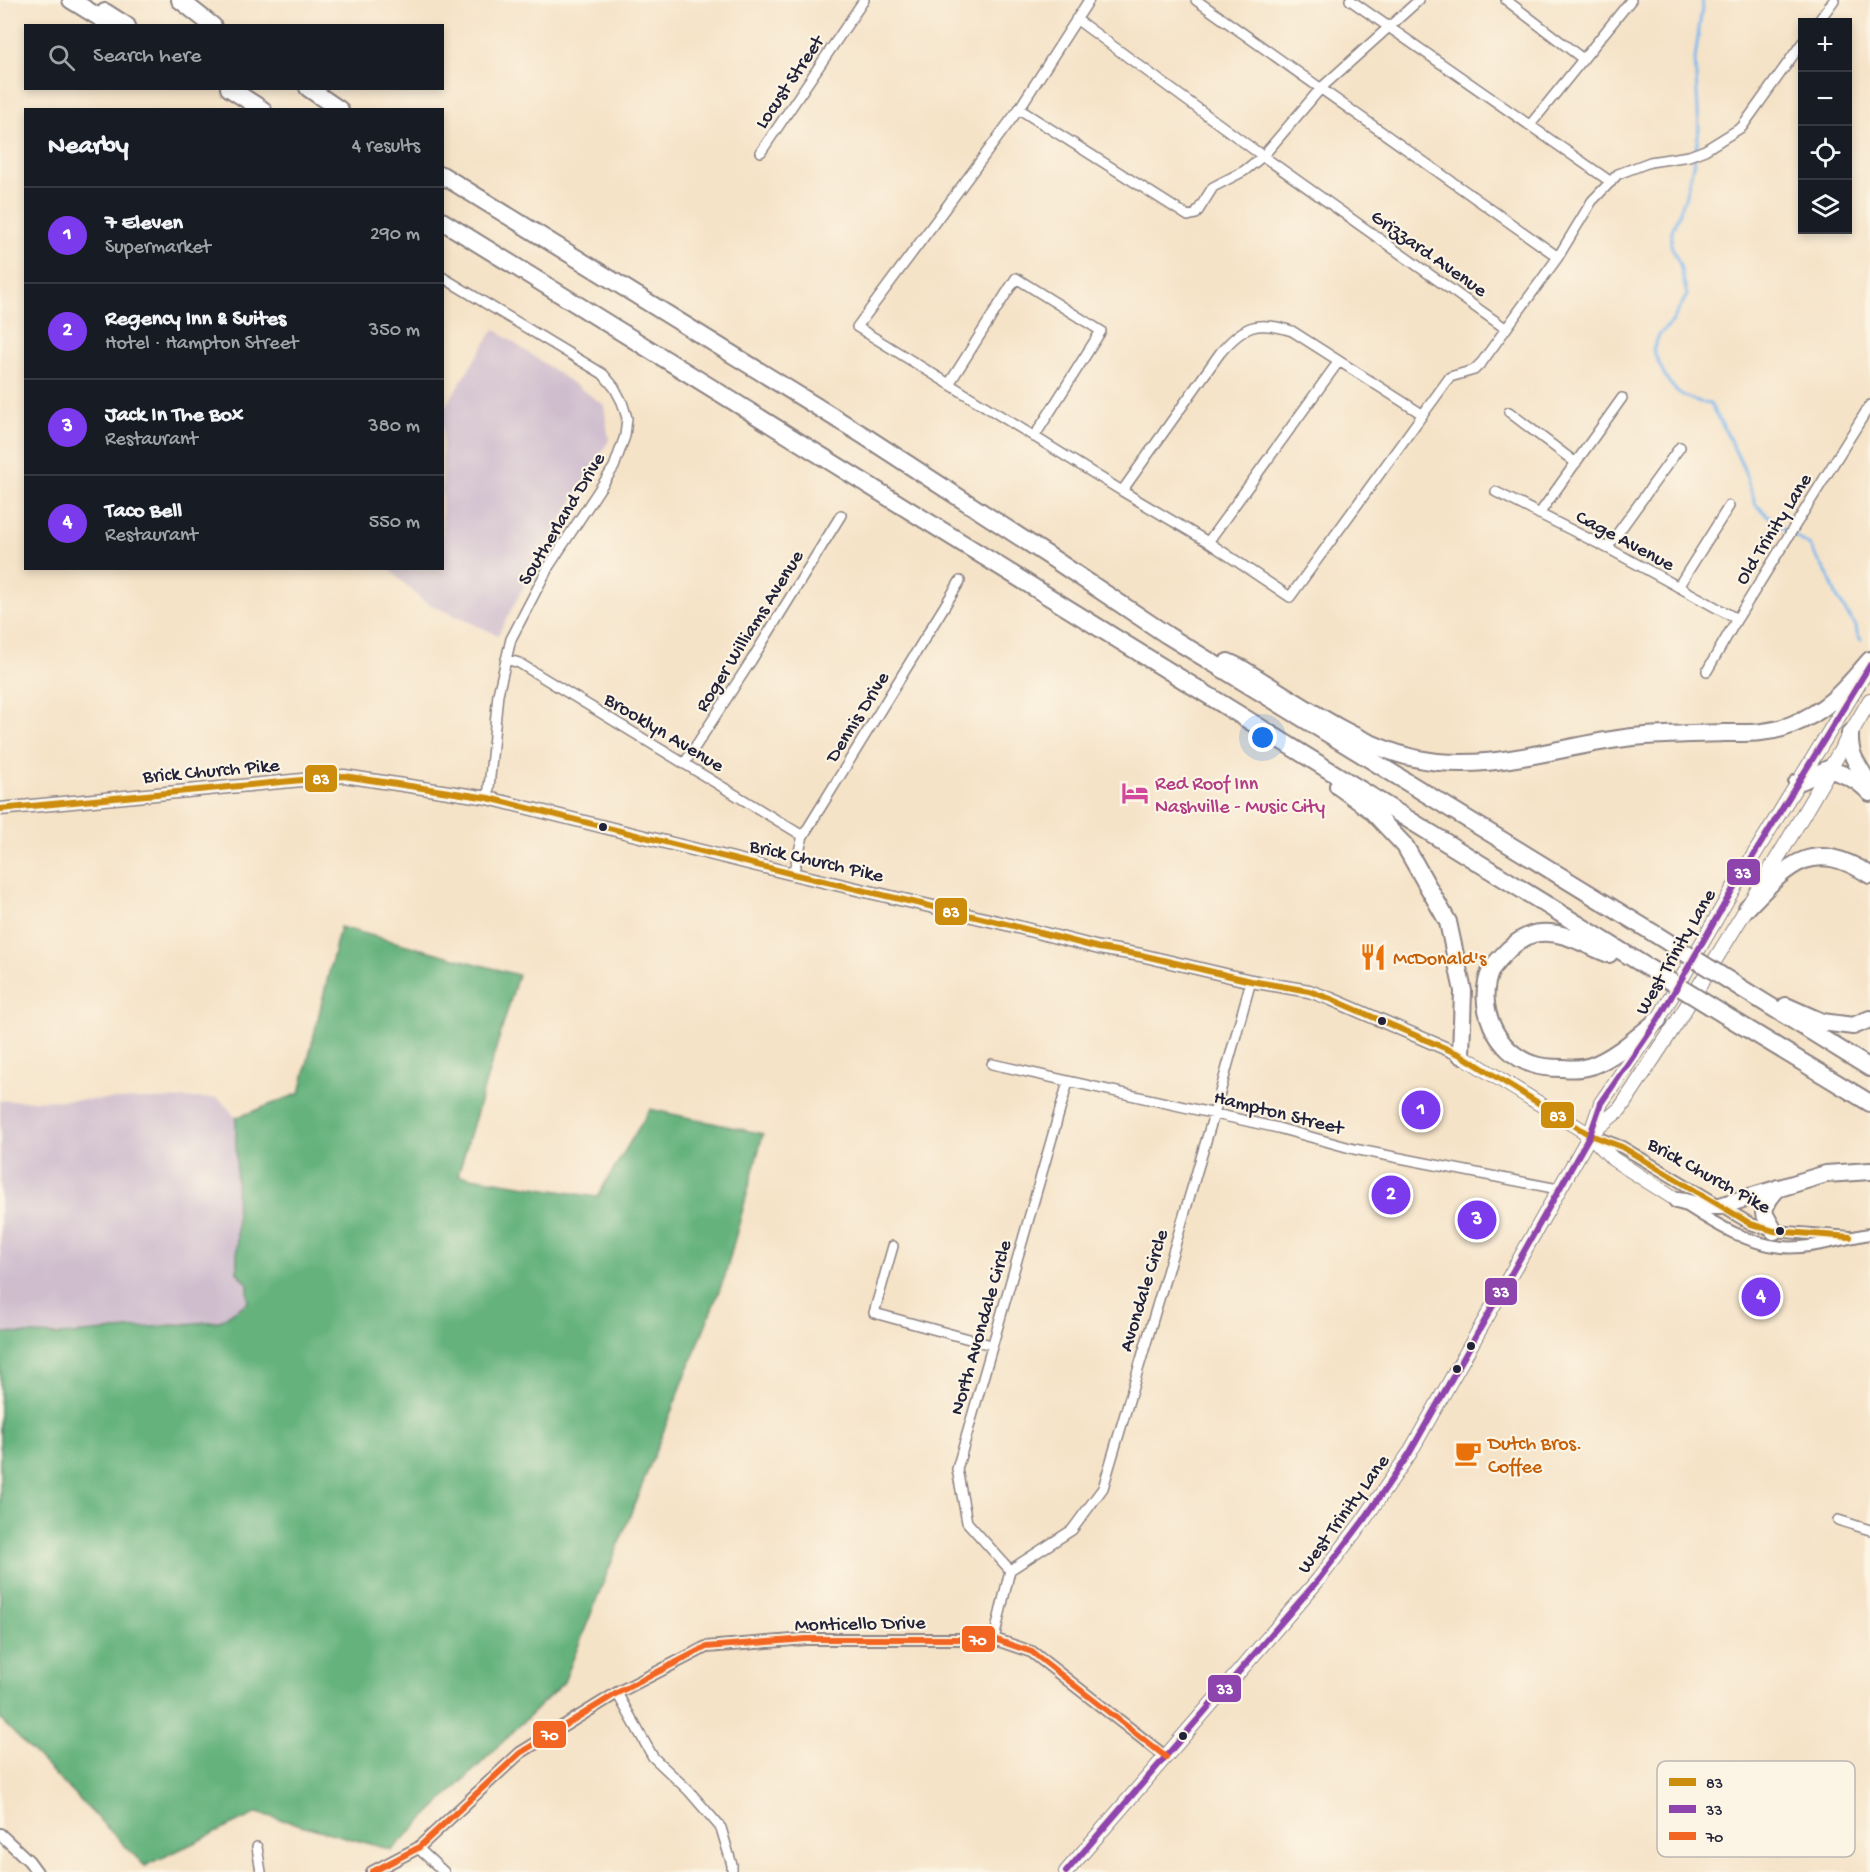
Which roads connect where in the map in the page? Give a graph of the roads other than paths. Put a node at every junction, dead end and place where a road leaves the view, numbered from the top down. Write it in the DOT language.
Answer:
graph roads {
  1 [pos="71,0"];
  2 [pos="86,0"];
  3 [pos="180,0"];
  4 [pos="864,0"];
  5 [pos="1089,0"];
  6 [pos="1196,0"];
  7 [pos="1350,0"];
  8 [pos="1419,0"];
  9 [pos="1506,0"];
  10 [pos="1631,0"];
  11 [pos="1834,0"];
  12 [pos="1821,18"];
  13 [pos="1076,19"];
  14 [pos="110,24"];
  15 [pos="124,24"];
  16 [pos="210,24"];
  17 [pos="1389,27"];
  18 [pos="1798,50"];
  19 [pos="1583,59"];
  20 [pos="1321,88"];
  21 [pos="232,90"];
  22 [pos="311,90"];
  23 [pos="259,108"];
  24 [pos="337,108"];
  25 [pos="1019,109"];
  26 [pos="1530,125"];
  27 [pos="761,152"];
  28 [pos="1263,156"];
  29 [pos="444,176"];
  30 [pos="1611,182"];
  31 [pos="444,221"];
  32 [pos="1558,257"];
  33 [pos="444,278"];
  34 [pos="1505,327"];
  35 [pos="1339,361"];
  36 [pos="949,384"];
  37 [pos="1622,398"];
  38 [pos="1870,405"];
  39 [pos="1509,412"];
  40 [pos="1422,414"];
  41 [pos="1034,437"];
  42 [pos="1680,447"];
  43 [pos="1576,463"];
  44 [pos="1122,491"];
  45 [pos="1496,492"];
  46 [pos="1729,506"];
  47 [pos="1539,514"];
  48 [pos="841,515"];
  49 [pos="1208,542"];
  50 [pos="1607,548"];
  51 [pos="960,581"];
  52 [pos="1678,587"];
  53 [pos="1737,619"];
  54 [pos="1167,635"];
  55 [pos="506,659"];
  56 [pos="1870,660"];
  57 [pos="1870,665"];
  58 [pos="1707,671"];
  59 [pos="1205,692"];
  60 [pos="1870,700"];
  61 [pos="1850,733"];
  62 [pos="684,764"];
  63 [pos="1828,770"];
  64 [pos="1797,783"];
  65 [pos="1870,790"];
  66 [pos="488,798"];
  67 [pos="0,809"];
  68 [pos="803,836"];
  69 [pos="793,874"];
  70 [pos="1870,874"];
  71 [pos="1747,908"];
  72 [pos="1634,959"];
  73 [pos="1251,981"];
  74 [pos="1760,999"];
  75 [pos="1870,1018"];
  76 [pos="1658,1020"];
  77 [pos="1461,1055"];
  78 [pos="992,1064"];
  79 [pos="1870,1068"];
  80 [pos="1068,1082"];
  81 [pos="1870,1103"];
  82 [pos="1214,1114"];
  83 [pos="1590,1135"];
  84 [pos="1870,1172"];
  85 [pos="1778,1188"];
  86 [pos="1558,1189"];
  87 [pos="1677,1200"];
  88 [pos="1720,1206"];
  89 [pos="1774,1231"];
  90 [pos="1870,1234"];
  91 [pos="1850,1237"];
  92 [pos="893,1246"];
  93 [pos="991,1345"];
  94 [pos="1838,1520"];
  95 [pos="1870,1530"];
  96 [pos="1010,1570"];
  97 [pos="994,1639"];
  98 [pos="617,1693"];
  99 [pos="1166,1757"];
  100 [pos="0,1834"];
  101 [pos="257,1847"];
  102 [pos="418,1848"];
  103 [pos="37,1872"];
  104 [pos="261,1872"];
  105 [pos="372,1872"];
  106 [pos="444,1872"];
  107 [pos="732,1872"];
  108 [pos="1066,1872"];
  1 -- 14 [label="highway"];
  2 -- 15 [label="highway"];
  3 -- 16 [label="highway"];
  4 -- 27 [label="street, Locust Street"];
  5 -- 13 [label="street"];
  6 -- 20 [label="street"];
  7 -- 17 [label="street"];
  8 -- 17 [label="street"];
  9 -- 19 [label="street"];
  10 -- 19 [label="street"];
  11 -- 12 [label="street"];
  13 -- 25 [label="street"];
  13 -- 28 [label="street, Grizzard Avenue"];
  17 -- 20 [label="street"];
  17 -- 26 [label="street"];
  18 -- 30 [label="street"];
  19 -- 26 [label="street"];
  20 -- 28 [label="street"];
  20 -- 32 [label="street"];
  21 -- 23 [label="highway"];
  22 -- 24 [label="highway"];
  25 -- 28 [label="street"];
  25 -- 36 [label="street"];
  26 -- 30 [label="street"];
  28 -- 34 [label="street, Grizzard Avenue"];
  29 -- 54 [label="highway"];
  30 -- 32 [label="street"];
  31 -- 59 [label="highway"];
  32 -- 34 [label="street"];
  33 -- 55 [label="street, Southerland Drive"];
  34 -- 40 [label="street"];
  35 -- 40 [label="street"];
  35 -- 44 [label="street"];
  35 -- 49 [label="street"];
  36 -- 41 [label="street"];
  36 -- 41 [label="street"];
  37 -- 43 [label="street"];
  38 -- 53 [label="street, Old Trinity Lane"];
  39 -- 43 [label="street"];
  40 -- 49 [label="street"];
  41 -- 44 [label="street"];
  42 -- 50 [label="street"];
  43 -- 47 [label="street"];
  44 -- 49 [label="street"];
  45 -- 47 [label="street, Cage Avenue"];
  46 -- 52 [label="street"];
  47 -- 50 [label="street, Cage Avenue"];
  48 -- 62 [label="street, Roger Williams Avenue"];
  50 -- 52 [label="street, Cage Avenue"];
  51 -- 68 [label="street, Dennis Drive"];
  52 -- 53 [label="street, Cage Avenue"];
  53 -- 58 [label="street, Old Trinity Lane"];
  54 -- 56 [label="highway"];
  54 -- 74 [label="highway, bridge"];
  55 -- 62 [label="street, Brooklyn Avenue"];
  55 -- 66 [label="street, Southerland Drive"];
  57 -- 64 [label="main road, West Trinity Lane"];
  59 -- 72 [label="highway"];
  59 -- 77 [label="highway"];
  60 -- 61 [label="main road, West Trinity Lane"];
  61 -- 63 [label="main road, West Trinity Lane"];
  61 -- 65 [label="highway"];
  62 -- 68 [label="street, Brooklyn Avenue"];
  63 -- 64 [label="highway"];
  63 -- 65 [label="highway"];
  63 -- 71 [label="main road, West Trinity Lane"];
  64 -- 76 [label="main road, West Trinity Lane"];
  66 -- 67 [label="main road, Brick Church Pike"];
  66 -- 69 [label="main road, Brick Church Pike"];
  68 -- 69 [label="street, Dennis Drive"];
  69 -- 73 [label="main road, Brick Church Pike"];
  70 -- 71 [label="highway"];
  71 -- 83 [label="main road, West Trinity Lane"];
  72 -- 76 [label="highway"];
  72 -- 81 [label="highway, bridge"];
  73 -- 77 [label="main road, Brick Church Pike"];
  73 -- 82 [label="street, Avondale Circle"];
  74 -- 75 [label="highway"];
  74 -- 79 [label="highway"];
  76 -- 83 [label="main road, West Trinity Lane"];
  77 -- 83 [label="main road, Brick Church Pike"];
  78 -- 80 [label="street, Hampton Street"];
  80 -- 82 [label="street, Hampton Street"];
  80 -- 93 [label="street, North Avondale Circle"];
  82 -- 86 [label="street, Hampton Street"];
  82 -- 96 [label="street, Avondale Circle"];
  83 -- 86 [label="main road, West Trinity Lane"];
  83 -- 87 [label="main road, Brick Church Pike"];
  83 -- 88 [label="street, Brick Church Pike"];
  84 -- 85 [label="highway"];
  85 -- 88 [label="highway"];
  85 -- 89 [label="highway"];
  86 -- 99 [label="main road, West Trinity Lane"];
  87 -- 88 [label="highway"];
  87 -- 91 [label="street, Brick Church Pike"];
  88 -- 89 [label="street, Brick Church Pike"];
  89 -- 91 [label="street, Brick Church Pike"];
  90 -- 91 [label="street, Brick Church Pike"];
  92 -- 93 [label="street"];
  93 -- 96 [label="street, North Avondale Circle"];
  94 -- 95 [label="street"];
  96 -- 97 [label="street"];
  97 -- 98 [label="street, Monticello Drive"];
  97 -- 99 [label="street, Monticello Drive"];
  98 -- 102 [label="street, Monticello Drive"];
  98 -- 107 [label="street"];
  99 -- 108 [label="main road, West Trinity Lane"];
  100 -- 103 [label="street"];
  101 -- 104 [label="street"];
  102 -- 105 [label="street, Monticello Drive"];
  102 -- 106 [label="street"];
}
